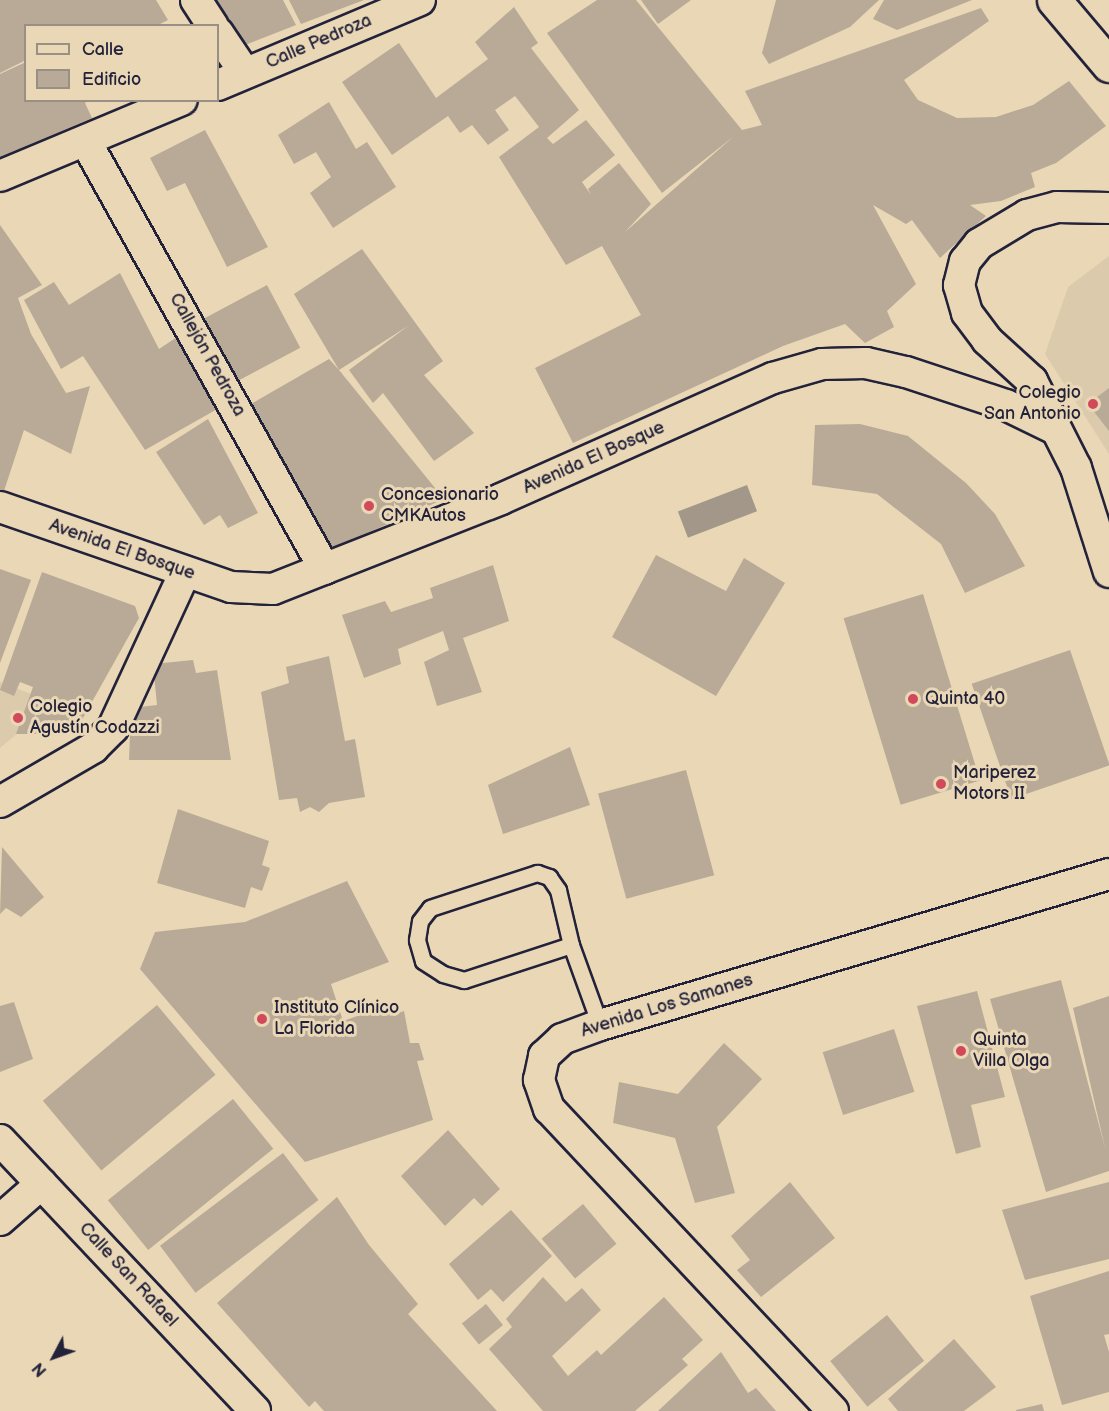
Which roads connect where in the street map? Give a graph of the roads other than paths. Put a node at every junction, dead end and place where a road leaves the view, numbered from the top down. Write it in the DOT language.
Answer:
graph roads {
  1 [pos="196,0"];
  2 [pos="420,0"];
  3 [pos="1054,0"];
  4 [pos="212,24"];
  5 [pos="219,34"];
  6 [pos="1105,51"];
  7 [pos="245,73"];
  8 [pos="219,85"];
  9 [pos="177,102"];
  10 [pos="86,142"];
  11 [pos="0,176"];
  12 [pos="1109,208"];
  13 [pos="1053,428"];
  14 [pos="0,507"];
  15 [pos="325,569"];
  16 [pos="184,572"];
  17 [pos="1109,572"];
  18 [pos="0,802"];
  19 [pos="1109,874"];
  20 [pos="571,945"];
  21 [pos="600,1025"];
  22 [pos="0,1140"];
  23 [pos="41,1184"];
  24 [pos="0,1220"];
  25 [pos="255,1411"];
  26 [pos="833,1411"];
  1 -- 4 [label="street"];
  2 -- 7 [label="street, Calle Pedroza"];
  3 -- 6 [label="street"];
  5 -- 7 [label="street"];
  7 -- 8 [label="street, Calle Pedroza"];
  9 -- 10 [label="street"];
  10 -- 11 [label="street"];
  10 -- 15 [label="street, Callejón Pedroza"];
  12 -- 13 [label="street"];
  13 -- 15 [label="street, Avenida El Bosque"];
  13 -- 17 [label="street"];
  14 -- 16 [label="street, Avenida El Bosque"];
  15 -- 16 [label="street, Avenida El Bosque"];
  16 -- 18 [label="street"];
  19 -- 21 [label="street, Avenida Los Samanes"];
  20 -- 20 [label="lane"];
  20 -- 21 [label="lane"];
  21 -- 26 [label="street, Avenida Los Samanes"];
  22 -- 23 [label="street, Calle San Rafael"];
  23 -- 24 [label="street"];
  23 -- 25 [label="street, Calle San Rafael"];
}
